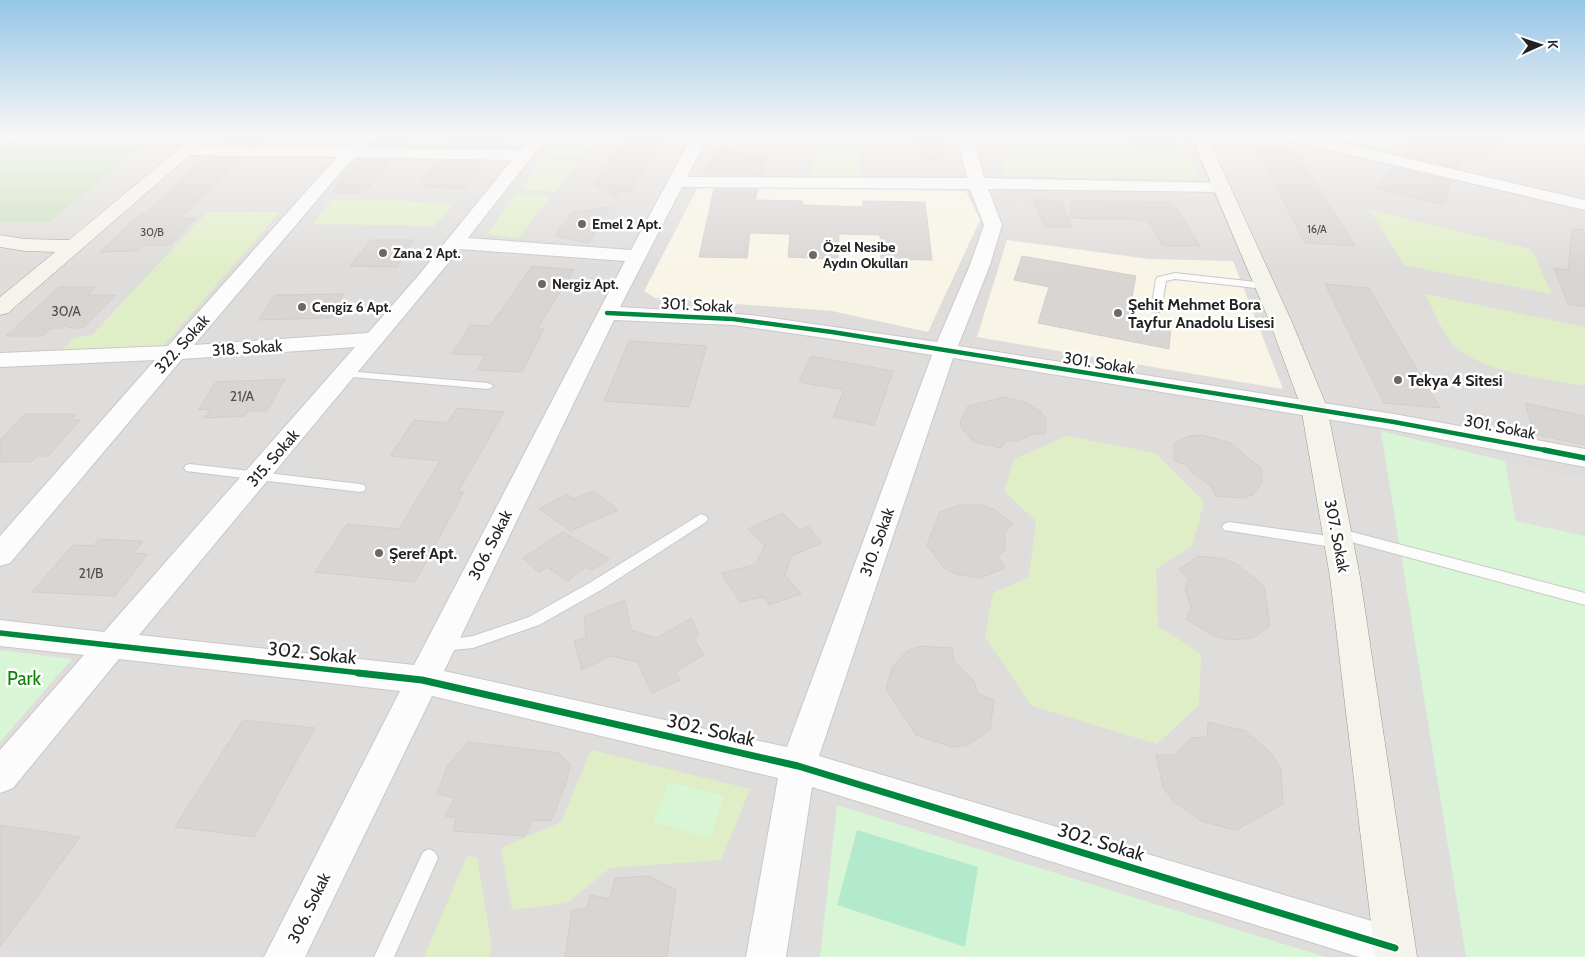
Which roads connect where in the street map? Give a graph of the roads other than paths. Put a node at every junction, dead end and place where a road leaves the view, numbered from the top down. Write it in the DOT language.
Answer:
graph roads {
  1 [pos="134,181"];
  2 [pos="143,181"];
  3 [pos="324,181"];
  4 [pos="504,181"];
  5 [pos="976,181"];
  6 [pos="1219,181"];
  7 [pos="1482,181"];
  8 [pos="675,182"];
  9 [pos="977,184"];
  10 [pos="1222,187"];
  11 [pos="1585,205"];
  12 [pos="0,241"];
  13 [pos="455,243"];
  14 [pos="74,246"];
  15 [pos="50,247"];
  16 [pos="636,256"];
  17 [pos="1264,286"];
  18 [pos="0,287"];
  19 [pos="0,308"];
  20 [pos="1156,310"];
  21 [pos="607,313"];
  22 [pos="374,339"];
  23 [pos="945,350"];
  24 [pos="173,353"];
  25 [pos="0,360"];
  26 [pos="345,374"];
  27 [pos="488,386"];
  28 [pos="1314,407"];
  29 [pos="1585,458"];
  30 [pos="190,468"];
  31 [pos="258,476"];
  32 [pos="360,488"];
  33 [pos="701,520"];
  34 [pos="1229,527"];
  35 [pos="1338,538"];
  36 [pos="0,555"];
  37 [pos="1585,599"];
  38 [pos="0,633"];
  39 [pos="440,645"];
  40 [pos="109,646"];
  41 [pos="422,680"];
  42 [pos="798,766"];
  43 [pos="0,776"];
  44 [pos="429,858"];
  45 [pos="1396,952"];
  46 [pos="284,957"];
  47 [pos="384,957"];
  48 [pos="766,957"];
  1 -- 15 [label="street"];
  2 -- 14 [label="street"];
  3 -- 24 [label="street, 322. Sokak"];
  4 -- 13 [label="street, 315. Sokak"];
  5 -- 9 [label="street, 310. Sokak"];
  6 -- 10 [label="street, 307. Sokak"];
  7 -- 11 [label="street"];
  8 -- 9 [label="street"];
  8 -- 16 [label="street, 306. Sokak"];
  9 -- 10 [label="street"];
  9 -- 23 [label="street, 310. Sokak"];
  10 -- 17 [label="street, 307. Sokak"];
  12 -- 15 [label="street"];
  13 -- 16 [label="street"];
  13 -- 22 [label="street, 315. Sokak"];
  14 -- 15 [label="street"];
  14 -- 19 [label="street"];
  15 -- 18 [label="street"];
  16 -- 21 [label="street, 306. Sokak"];
  17 -- 20 [label="lane"];
  17 -- 28 [label="street, 307. Sokak"];
  21 -- 23 [label="street, 301. Sokak"];
  21 -- 39 [label="street, 306. Sokak"];
  22 -- 24 [label="street, 318. Sokak"];
  22 -- 26 [label="street, 315. Sokak"];
  23 -- 28 [label="street, 301. Sokak"];
  23 -- 42 [label="street, 310. Sokak"];
  24 -- 25 [label="street, 318. Sokak"];
  24 -- 36 [label="street, 322. Sokak"];
  26 -- 27 [label="lane"];
  26 -- 31 [label="street, 315. Sokak"];
  28 -- 29 [label="street, 301. Sokak"];
  28 -- 35 [label="street, 307. Sokak"];
  30 -- 31 [label="lane"];
  31 -- 32 [label="lane"];
  31 -- 40 [label="street, 315. Sokak"];
  33 -- 39 [label="lane"];
  34 -- 35 [label="lane"];
  35 -- 37 [label="lane"];
  35 -- 45 [label="street, 307. Sokak"];
  38 -- 40 [label="street, 302. Sokak"];
  39 -- 41 [label="street, 306. Sokak"];
  40 -- 41 [label="street, 302. Sokak"];
  40 -- 43 [label="street, 315. Sokak"];
  41 -- 42 [label="street, 302. Sokak"];
  41 -- 46 [label="street, 306. Sokak"];
  42 -- 45 [label="street, 302. Sokak"];
  42 -- 48 [label="street, 310. Sokak"];
  44 -- 47 [label="lane"];
}
